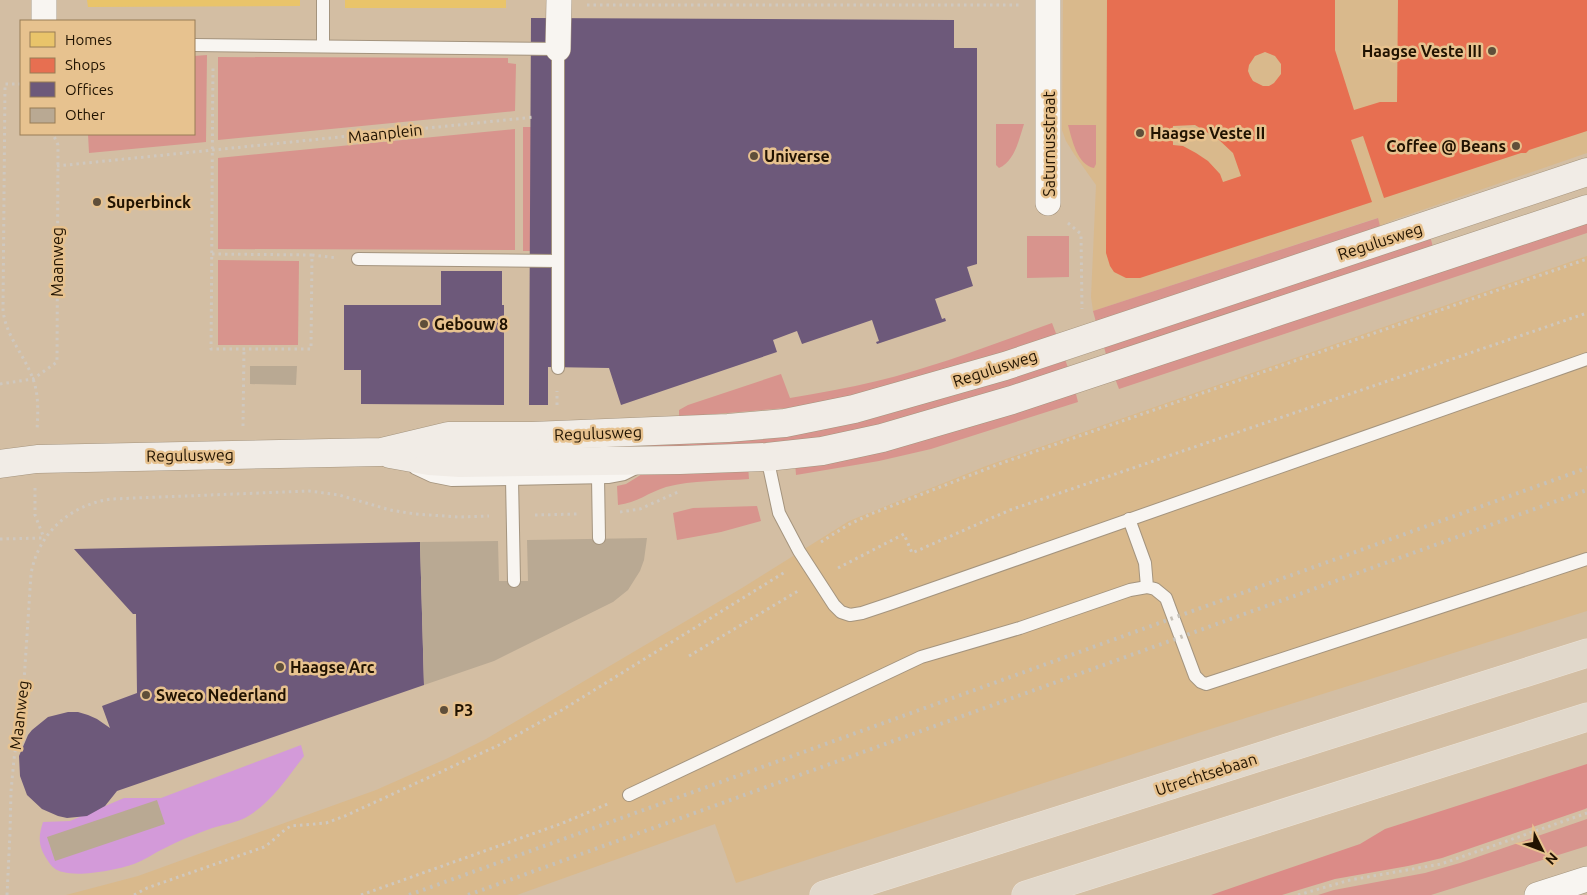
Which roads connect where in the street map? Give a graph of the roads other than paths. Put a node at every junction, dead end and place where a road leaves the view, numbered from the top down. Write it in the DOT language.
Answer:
graph roads {
  1 [pos="44,0"];
  2 [pos="323,0"];
  3 [pos="1048,2"];
  4 [pos="559,3"];
  5 [pos="44,20"];
  6 [pos="195,44"];
  7 [pos="323,46"];
  8 [pos="558,49"];
  9 [pos="1587,172"];
  10 [pos="1048,203"];
  11 [pos="1587,209"];
  12 [pos="358,259"];
  13 [pos="558,261"];
  14 [pos="1587,359"];
  15 [pos="558,368"];
  16 [pos="381,452"];
  17 [pos="766,457"];
  18 [pos="652,460"];
  19 [pos="0,464"];
  20 [pos="598,477"];
  21 [pos="512,480"];
  22 [pos="1129,519"];
  23 [pos="599,538"];
  24 [pos="1587,559"];
  25 [pos="514,581"];
  26 [pos="1147,587"];
  27 [pos="1587,653"];
  28 [pos="1587,717"];
  29 [pos="629,795"];
  30 [pos="1587,880"];
  31 [pos="824,895"];
  32 [pos="1026,895"];
  33 [pos="1537,895"];
  1 -- 5 [label="street"];
  2 -- 7 [label="lane"];
  3 -- 10 [label="street, Saturnusstraat"];
  4 -- 8 [label="street"];
  6 -- 7 [label="lane"];
  7 -- 8 [label="lane"];
  8 -- 13 [label="lane"];
  9 -- 16 [label="main road, Regulusweg"];
  11 -- 17 [label="main road, Regulusweg"];
  12 -- 13 [label="lane"];
  13 -- 15 [label="lane"];
  14 -- 22 [label="lane"];
  16 -- 18 [label="main road, Regulusweg"];
  16 -- 19 [label="main road, Regulusweg"];
  16 -- 21 [label="lane"];
  17 -- 18 [label="main road, Regulusweg"];
  17 -- 22 [label="lane"];
  18 -- 20 [label="lane"];
  20 -- 21 [label="lane"];
  20 -- 23 [label="lane"];
  21 -- 25 [label="lane"];
  22 -- 26 [label="lane"];
  24 -- 26 [label="lane"];
  26 -- 29 [label="lane"];
  27 -- 31 [label="highway, Utrechtsebaan"];
  28 -- 32 [label="highway"];
  30 -- 33 [label="street"];
}
